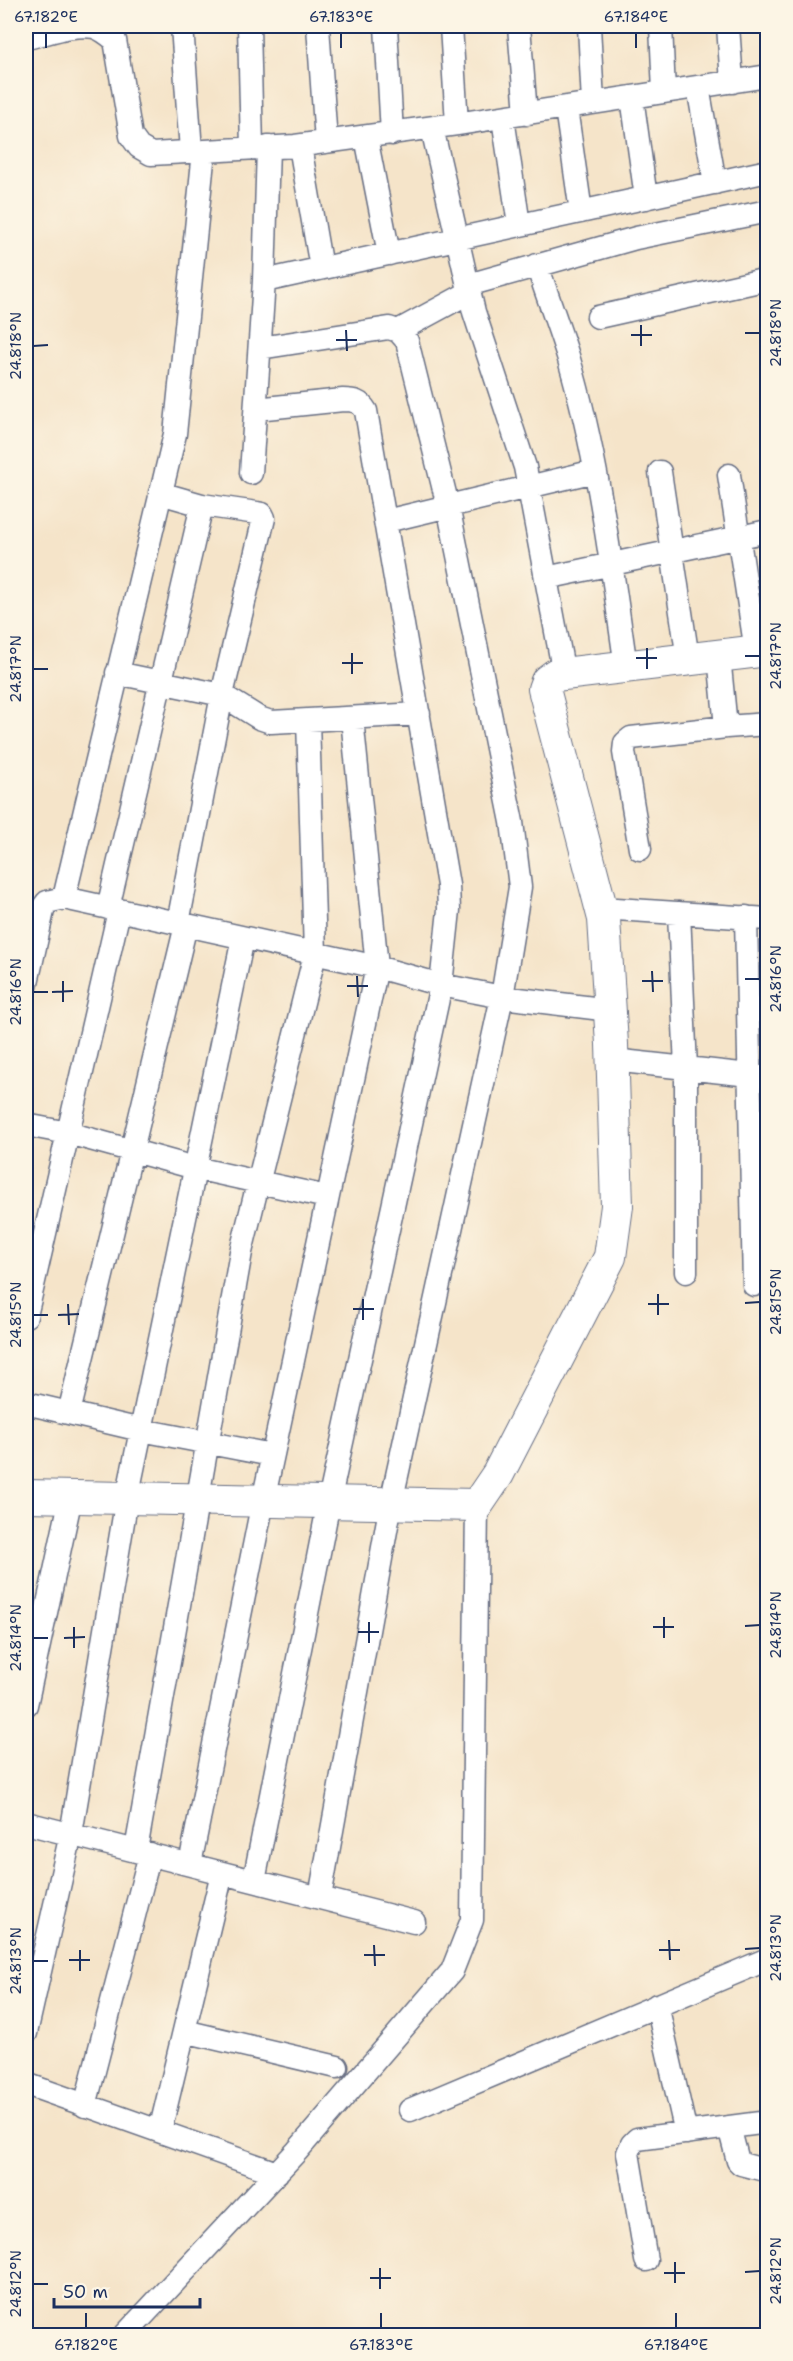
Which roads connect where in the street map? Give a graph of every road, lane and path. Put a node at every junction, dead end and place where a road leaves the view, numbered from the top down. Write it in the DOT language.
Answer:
graph roads {
  1 [pos="182,26"];
  2 [pos="249,26"];
  3 [pos="318,26"];
  4 [pos="386,26"];
  5 [pos="451,26"];
  6 [pos="519,26"];
  7 [pos="589,26"];
  8 [pos="661,26"];
  9 [pos="728,26"];
  10 [pos="28,34"];
  11 [pos="767,80"];
  12 [pos="732,82"];
  13 [pos="698,87"];
  14 [pos="664,92"];
  15 [pos="632,98"];
  16 [pos="593,103"];
  17 [pos="566,108"];
  18 [pos="526,114"];
  19 [pos="503,117"];
  20 [pos="457,124"];
  21 [pos="432,128"];
  22 [pos="392,134"];
  23 [pos="366,137"];
  24 [pos="326,142"];
  25 [pos="300,146"];
  26 [pos="260,148"];
  27 [pos="198,151"];
  28 [pos="768,171"];
  29 [pos="715,183"];
  30 [pos="646,198"];
  31 [pos="768,211"];
  32 [pos="581,212"];
  33 [pos="519,225"];
  34 [pos="458,239"];
  35 [pos="388,254"];
  36 [pos="537,265"];
  37 [pos="321,268"];
  38 [pos="768,279"];
  39 [pos="264,281"];
  40 [pos="469,288"];
  41 [pos="598,317"];
  42 [pos="398,331"];
  43 [pos="260,348"];
  44 [pos="256,409"];
  45 [pos="595,471"];
  46 [pos="660,472"];
  47 [pos="251,473"];
  48 [pos="729,475"];
  49 [pos="528,486"];
  50 [pos="160,493"];
  51 [pos="202,505"];
  52 [pos="448,506"];
  53 [pos="386,521"];
  54 [pos="768,531"];
  55 [pos="739,538"];
  56 [pos="673,551"];
  57 [pos="612,564"];
  58 [pos="546,578"];
  59 [pos="762,650"];
  60 [pos="719,656"];
  61 [pos="688,659"];
  62 [pos="626,667"];
  63 [pos="117,673"];
  64 [pos="564,674"];
  65 [pos="162,682"];
  66 [pos="222,695"];
  67 [pos="419,714"];
  68 [pos="352,717"];
  69 [pos="308,720"];
  70 [pos="768,724"];
  71 [pos="726,728"];
  72 [pos="640,849"];
  73 [pos="54,902"];
  74 [pos="601,908"];
  75 [pos="114,909"];
  76 [pos="679,913"];
  77 [pos="757,918"];
  78 [pos="26,922"];
  79 [pos="182,924"];
  80 [pos="243,938"];
  81 [pos="315,954"];
  82 [pos="377,968"];
  83 [pos="441,985"];
  84 [pos="26,987"];
  85 [pos="502,997"];
  86 [pos="610,1010"];
  87 [pos="613,1060"];
  88 [pos="686,1068"];
  89 [pos="759,1076"];
  90 [pos="26,1125"];
  91 [pos="68,1133"];
  92 [pos="760,1148"];
  93 [pos="132,1151"];
  94 [pos="195,1168"];
  95 [pos="259,1181"];
  96 [pos="327,1197"];
  97 [pos="686,1272"];
  98 [pos="754,1285"];
  99 [pos="26,1316"];
  100 [pos="26,1403"];
  101 [pos="69,1413"];
  102 [pos="141,1430"];
  103 [pos="208,1441"];
  104 [pos="272,1455"];
  105 [pos="26,1496"];
  106 [pos="71,1497"];
  107 [pos="127,1498"];
  108 [pos="198,1499"];
  109 [pos="262,1501"];
  110 [pos="329,1502"];
  111 [pos="391,1503"];
  112 [pos="477,1505"];
  113 [pos="26,1705"];
  114 [pos="26,1823"];
  115 [pos="71,1834"];
  116 [pos="143,1852"];
  117 [pos="190,1864"];
  118 [pos="222,1872"];
  119 [pos="254,1881"];
  120 [pos="320,1897"];
  121 [pos="414,1922"];
  122 [pos="768,1959"];
  123 [pos="657,2005"];
  124 [pos="184,2031"];
  125 [pos="26,2033"];
  126 [pos="337,2067"];
  127 [pos="26,2084"];
  128 [pos="85,2106"];
  129 [pos="410,2110"];
  130 [pos="768,2122"];
  131 [pos="729,2127"];
  132 [pos="160,2131"];
  133 [pos="686,2133"];
  134 [pos="768,2171"];
  135 [pos="277,2173"];
  136 [pos="646,2260"];
  137 [pos="124,2336"];
  1 -- 27 [label="street"];
  2 -- 26 [label="street"];
  3 -- 24 [label="street"];
  4 -- 22 [label="street"];
  5 -- 20 [label="street"];
  6 -- 18 [label="street"];
  7 -- 16 [label="street"];
  8 -- 14 [label="street"];
  9 -- 12 [label="street"];
  10 -- 27 [label="street"];
  11 -- 12 [label="street"];
  12 -- 13 [label="street"];
  13 -- 14 [label="street"];
  13 -- 29 [label="street"];
  14 -- 15 [label="street"];
  15 -- 16 [label="street"];
  15 -- 30 [label="street"];
  16 -- 17 [label="street"];
  17 -- 18 [label="street"];
  17 -- 32 [label="street"];
  18 -- 19 [label="street"];
  19 -- 20 [label="street"];
  19 -- 33 [label="street"];
  20 -- 21 [label="street"];
  21 -- 22 [label="street"];
  21 -- 34 [label="street"];
  22 -- 23 [label="street"];
  23 -- 24 [label="street"];
  23 -- 35 [label="street"];
  24 -- 25 [label="street"];
  25 -- 26 [label="street"];
  25 -- 37 [label="street"];
  26 -- 27 [label="street"];
  26 -- 39 [label="street"];
  27 -- 50 [label="street"];
  28 -- 29 [label="street"];
  29 -- 30 [label="street"];
  30 -- 32 [label="street"];
  31 -- 36 [label="street"];
  32 -- 33 [label="street"];
  33 -- 34 [label="street"];
  34 -- 35 [label="street"];
  34 -- 40 [label="street"];
  35 -- 37 [label="street"];
  36 -- 40 [label="street"];
  36 -- 45 [label="street"];
  37 -- 39 [label="street"];
  38 -- 41 [label="street"];
  39 -- 43 [label="street"];
  40 -- 42 [label="street"];
  40 -- 49 [label="street"];
  42 -- 43 [label="street"];
  42 -- 52 [label="street"];
  43 -- 44 [label="street"];
  44 -- 47 [label="street"];
  44 -- 53 [label="street"];
  45 -- 49 [label="street"];
  45 -- 57 [label="street"];
  46 -- 56 [label="street"];
  48 -- 55 [label="street"];
  49 -- 52 [label="street"];
  49 -- 58 [label="street"];
  50 -- 51 [label="street"];
  50 -- 63 [label="street"];
  51 -- 65 [label="street"];
  51 -- 66 [label="street"];
  52 -- 53 [label="street"];
  52 -- 85 [label="street"];
  53 -- 67 [label="street"];
  54 -- 55 [label="street"];
  55 -- 56 [label="street"];
  55 -- 59 [label="street"];
  56 -- 57 [label="street"];
  56 -- 61 [label="street"];
  57 -- 58 [label="street"];
  57 -- 62 [label="street"];
  58 -- 64 [label="street"];
  59 -- 60 [label="street"];
  60 -- 61 [label="street"];
  60 -- 71 [label="street"];
  61 -- 62 [label="street"];
  62 -- 64 [label="street"];
  63 -- 65 [label="street"];
  63 -- 73 [label="street"];
  64 -- 74 [label="street"];
  65 -- 66 [label="street"];
  65 -- 75 [label="street"];
  66 -- 69 [label="street"];
  66 -- 79 [label="street"];
  67 -- 68 [label="street"];
  67 -- 83 [label="street"];
  68 -- 69 [label="street"];
  68 -- 82 [label="street"];
  69 -- 81 [label="street"];
  70 -- 71 [label="street"];
  71 -- 72 [label="street"];
  73 -- 75 [label="street"];
  73 -- 78 [label="street"];
  73 -- 84 [label="street"];
  74 -- 76 [label="street"];
  74 -- 86 [label="street"];
  75 -- 79 [label="street"];
  75 -- 91 [label="street"];
  76 -- 77 [label="street"];
  76 -- 88 [label="street"];
  77 -- 89 [label="street"];
  79 -- 80 [label="street"];
  79 -- 93 [label="street"];
  80 -- 81 [label="street"];
  80 -- 94 [label="street"];
  81 -- 82 [label="street"];
  81 -- 95 [label="street"];
  82 -- 83 [label="street"];
  82 -- 96 [label="street"];
  83 -- 85 [label="street"];
  83 -- 110 [label="street"];
  85 -- 86 [label="street"];
  85 -- 111 [label="street"];
  86 -- 87 [label="street"];
  87 -- 88 [label="street"];
  87 -- 112 [label="street"];
  88 -- 89 [label="street"];
  88 -- 97 [label="street"];
  89 -- 92 [label="street"];
  90 -- 91 [label="street"];
  91 -- 93 [label="street"];
  91 -- 99 [label="street"];
  92 -- 98 [label="street"];
  93 -- 94 [label="street"];
  93 -- 101 [label="street"];
  94 -- 95 [label="street"];
  94 -- 102 [label="street"];
  95 -- 96 [label="street"];
  95 -- 103 [label="street"];
  96 -- 104 [label="street"];
  100 -- 101 [label="street"];
  101 -- 102 [label="street"];
  102 -- 103 [label="street"];
  102 -- 107 [label="street"];
  103 -- 104 [label="street"];
  103 -- 108 [label="street"];
  104 -- 109 [label="street"];
  105 -- 106 [label="street"];
  106 -- 107 [label="street"];
  106 -- 113 [label="street"];
  107 -- 108 [label="street"];
  107 -- 115 [label="street"];
  108 -- 109 [label="street"];
  108 -- 116 [label="street"];
  109 -- 110 [label="street"];
  109 -- 117 [label="street"];
  110 -- 111 [label="street"];
  110 -- 119 [label="street"];
  111 -- 112 [label="street"];
  111 -- 120 [label="street"];
  112 -- 135 [label="street"];
  114 -- 115 [label="street"];
  115 -- 116 [label="street"];
  115 -- 125 [label="street"];
  116 -- 117 [label="street"];
  116 -- 128 [label="street"];
  117 -- 118 [label="street"];
  118 -- 119 [label="street"];
  118 -- 124 [label="street"];
  119 -- 120 [label="street"];
  120 -- 121 [label="street"];
  122 -- 123 [label="street"];
  123 -- 129 [label="street"];
  123 -- 133 [label="street"];
  124 -- 126 [label="street"];
  124 -- 132 [label="street"];
  127 -- 128 [label="street"];
  128 -- 132 [label="street"];
  130 -- 131 [label="street"];
  131 -- 133 [label="street"];
  131 -- 134 [label="street"];
  132 -- 135 [label="street"];
  133 -- 136 [label="street"];
  135 -- 137 [label="street"];
}
